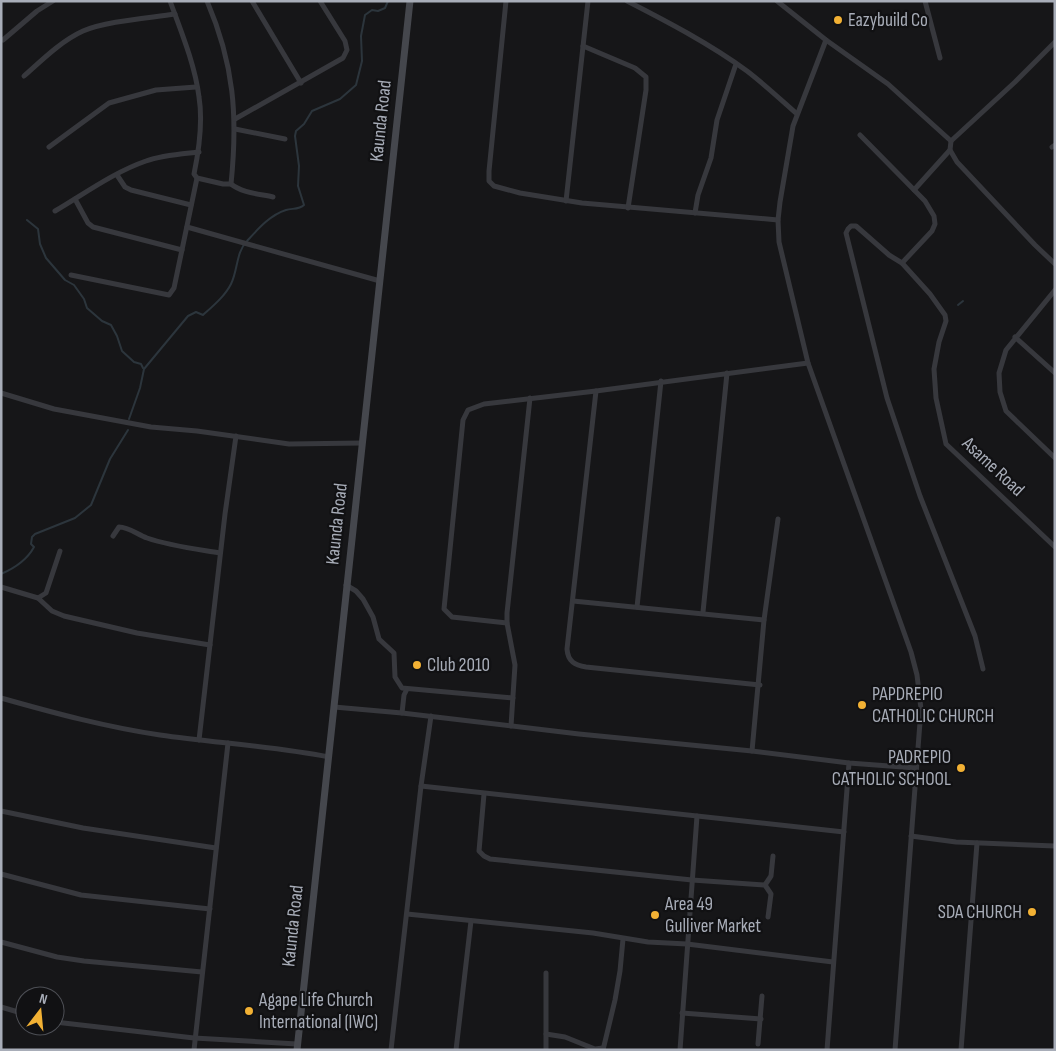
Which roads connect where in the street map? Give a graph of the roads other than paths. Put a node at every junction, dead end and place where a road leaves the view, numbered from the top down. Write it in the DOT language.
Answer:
graph roads {
  1 [pos="53,1"];
  2 [pos="170,1"];
  3 [pos="207,1"];
  4 [pos="252,1"];
  5 [pos="320,1"];
  6 [pos="410,1"];
  7 [pos="506,1"];
  8 [pos="588,1"];
  9 [pos="627,1"];
  10 [pos="777,1"];
  11 [pos="925,1"];
  12 [pos="175,14"];
  13 [pos="3,40"];
  14 [pos="826,40"];
  15 [pos="1055,42"];
  16 [pos="583,46"];
  17 [pos="940,58"];
  18 [pos="736,64"];
  19 [pos="24,76"];
  20 [pos="301,83"];
  21 [pos="196,87"];
  22 [pos="796,114"];
  23 [pos="235,119"];
  24 [pos="235,129"];
  25 [pos="860,135"];
  26 [pos="285,139"];
  27 [pos="951,141"];
  28 [pos="49,147"];
  29 [pos="950,150"];
  30 [pos="198,152"];
  31 [pos="117,174"];
  32 [pos="196,178"];
  33 [pos="231,184"];
  34 [pos="914,190"];
  35 [pos="273,197"];
  36 [pos="75,199"];
  37 [pos="566,201"];
  38 [pos="191,204"];
  39 [pos="628,208"];
  40 [pos="55,211"];
  41 [pos="695,213"];
  42 [pos="778,220"];
  43 [pos="187,227"];
  44 [pos="182,250"];
  45 [pos="902,263"];
  46 [pos="1055,264"];
  47 [pos="71,275"];
  48 [pos="380,281"];
  49 [pos="1055,290"];
  50 [pos="1015,337"];
  51 [pos="808,363"];
  52 [pos="727,373"];
  53 [pos="1055,373"];
  54 [pos="661,381"];
  55 [pos="596,391"];
  56 [pos="1,393"];
  57 [pos="530,398"];
  58 [pos="236,436"];
  59 [pos="362,443"];
  60 [pos="1055,458"];
  61 [pos="778,519"];
  62 [pos="113,536"];
  63 [pos="1055,547"];
  64 [pos="60,551"];
  65 [pos="220,553"];
  66 [pos="346,585"];
  67 [pos="1,588"];
  68 [pos="38,598"];
  69 [pos="573,601"];
  70 [pos="637,607"];
  71 [pos="703,612"];
  72 [pos="764,620"];
  73 [pos="507,623"];
  74 [pos="210,646"];
  75 [pos="983,669"];
  76 [pos="760,685"];
  77 [pos="407,689"];
  78 [pos="1,698"];
  79 [pos="513,698"];
  80 [pos="334,707"];
  81 [pos="402,713"];
  82 [pos="431,716"];
  83 [pos="511,726"];
  84 [pos="199,740"];
  85 [pos="228,743"];
  86 [pos="752,751"];
  87 [pos="329,757"];
  88 [pos="850,763"];
  89 [pos="916,768"];
  90 [pos="421,786"];
  91 [pos="484,794"];
  92 [pos="1,811"];
  93 [pos="697,816"];
  94 [pos="844,832"];
  95 [pos="911,836"];
  96 [pos="977,844"];
  97 [pos="1055,846"];
  98 [pos="216,848"];
  99 [pos="773,856"];
  100 [pos="1,874"];
  101 [pos="692,880"];
  102 [pos="765,885"];
  103 [pos="210,909"];
  104 [pos="406,914"];
  105 [pos="768,917"];
  106 [pos="471,921"];
  107 [pos="623,939"];
  108 [pos="1,942"];
  109 [pos="687,944"];
  110 [pos="833,962"];
  111 [pos="202,972"];
  112 [pos="546,973"];
  113 [pos="762,996"];
  114 [pos="1,1007"];
  115 [pos="15,1011"];
  116 [pos="682,1012"];
  117 [pos="760,1019"];
  118 [pos="65,1023"];
  119 [pos="546,1034"];
  120 [pos="194,1038"];
  121 [pos="758,1044"];
  122 [pos="297,1047"];
  123 [pos="603,1049"];
  124 [pos="194,1050"];
  125 [pos="391,1050"];
  126 [pos="456,1050"];
  127 [pos="546,1050"];
  128 [pos="680,1050"];
  129 [pos="828,1050"];
  130 [pos="895,1050"];
  131 [pos="961,1050"];
  1 -- 13 [label="street"];
  2 -- 12 [label="street"];
  3 -- 23 [label="street"];
  4 -- 20 [label="street"];
  5 -- 20 [label="street"];
  6 -- 48 [label="main road, Kaunda Road"];
  7 -- 37 [label="street"];
  8 -- 16 [label="street"];
  9 -- 18 [label="street"];
  10 -- 14 [label="street"];
  11 -- 17 [label="street"];
  12 -- 19 [label="street"];
  12 -- 21 [label="street"];
  14 -- 22 [label="street"];
  14 -- 27 [label="street"];
  15 -- 27 [label="street"];
  16 -- 37 [label="street"];
  16 -- 39 [label="street"];
  18 -- 22 [label="street"];
  18 -- 41 [label="street"];
  20 -- 23 [label="street"];
  21 -- 28 [label="street"];
  21 -- 30 [label="street"];
  22 -- 42 [label="street"];
  23 -- 24 [label="street"];
  24 -- 26 [label="street"];
  24 -- 33 [label="street"];
  25 -- 34 [label="street"];
  27 -- 29 [label="street"];
  29 -- 34 [label="street"];
  29 -- 46 [label="street"];
  30 -- 31 [label="street"];
  30 -- 32 [label="street"];
  31 -- 36 [label="street"];
  31 -- 38 [label="street"];
  32 -- 33 [label="street"];
  32 -- 38 [label="street"];
  33 -- 35 [label="street"];
  34 -- 45 [label="street"];
  36 -- 40 [label="street"];
  36 -- 44 [label="street"];
  37 -- 39 [label="street"];
  38 -- 43 [label="street"];
  39 -- 41 [label="street"];
  41 -- 42 [label="street"];
  42 -- 51 [label="street"];
  43 -- 44 [label="street"];
  43 -- 48 [label="street"];
  44 -- 47 [label="street"];
  45 -- 63 [label="street, Asame Road"];
  45 -- 75 [label="street"];
  48 -- 59 [label="main road, Kaunda Road"];
  49 -- 50 [label="street"];
  50 -- 53 [label="street"];
  50 -- 60 [label="street"];
  51 -- 52 [label="street"];
  51 -- 89 [label="street"];
  52 -- 54 [label="street"];
  52 -- 71 [label="street"];
  54 -- 55 [label="street"];
  54 -- 70 [label="street"];
  55 -- 57 [label="street"];
  55 -- 69 [label="street"];
  56 -- 58 [label="street"];
  57 -- 73 [label="street"];
  57 -- 73 [label="street"];
  58 -- 59 [label="street"];
  58 -- 65 [label="street"];
  59 -- 66 [label="main road, Kaunda Road"];
  61 -- 72 [label="street"];
  62 -- 65 [label="street"];
  64 -- 68 [label="street"];
  65 -- 74 [label="street"];
  66 -- 77 [label="street"];
  66 -- 80 [label="main road, Kaunda Road"];
  67 -- 68 [label="street"];
  68 -- 74 [label="street"];
  69 -- 70 [label="street"];
  69 -- 76 [label="street"];
  70 -- 71 [label="street"];
  71 -- 72 [label="street"];
  72 -- 76 [label="street"];
  73 -- 79 [label="street"];
  74 -- 84 [label="street"];
  76 -- 86 [label="street"];
  77 -- 79 [label="street"];
  77 -- 81 [label="street"];
  78 -- 84 [label="street"];
  79 -- 83 [label="street"];
  80 -- 81 [label="street"];
  80 -- 87 [label="main road, Kaunda Road"];
  81 -- 82 [label="street"];
  82 -- 83 [label="street"];
  82 -- 90 [label="street"];
  83 -- 86 [label="street"];
  84 -- 85 [label="street"];
  85 -- 87 [label="street"];
  85 -- 98 [label="street"];
  86 -- 88 [label="street"];
  87 -- 122 [label="main road, Kaunda Road"];
  88 -- 89 [label="street"];
  88 -- 94 [label="street"];
  89 -- 95 [label="street"];
  90 -- 91 [label="street"];
  90 -- 104 [label="street"];
  91 -- 93 [label="street"];
  91 -- 101 [label="street"];
  92 -- 98 [label="street"];
  93 -- 94 [label="street"];
  93 -- 101 [label="street"];
  94 -- 110 [label="street"];
  95 -- 96 [label="street"];
  95 -- 130 [label="street"];
  96 -- 97 [label="street"];
  96 -- 131 [label="street"];
  98 -- 103 [label="street"];
  99 -- 102 [label="street"];
  100 -- 103 [label="street"];
  101 -- 102 [label="street"];
  101 -- 109 [label="street"];
  102 -- 105 [label="street"];
  103 -- 111 [label="street"];
  104 -- 106 [label="street"];
  104 -- 125 [label="street"];
  106 -- 107 [label="street"];
  106 -- 126 [label="street"];
  107 -- 109 [label="street"];
  107 -- 123 [label="street"];
  108 -- 111 [label="street"];
  109 -- 110 [label="street"];
  109 -- 116 [label="street"];
  110 -- 129 [label="street"];
  111 -- 120 [label="street"];
  112 -- 119 [label="street"];
  113 -- 117 [label="street"];
  114 -- 115 [label="street"];
  116 -- 117 [label="street"];
  116 -- 128 [label="street"];
  117 -- 121 [label="street"];
  118 -- 120 [label="street"];
  119 -- 123 [label="street"];
  119 -- 127 [label="street"];
  120 -- 122 [label="street"];
  120 -- 124 [label="street"];
}
